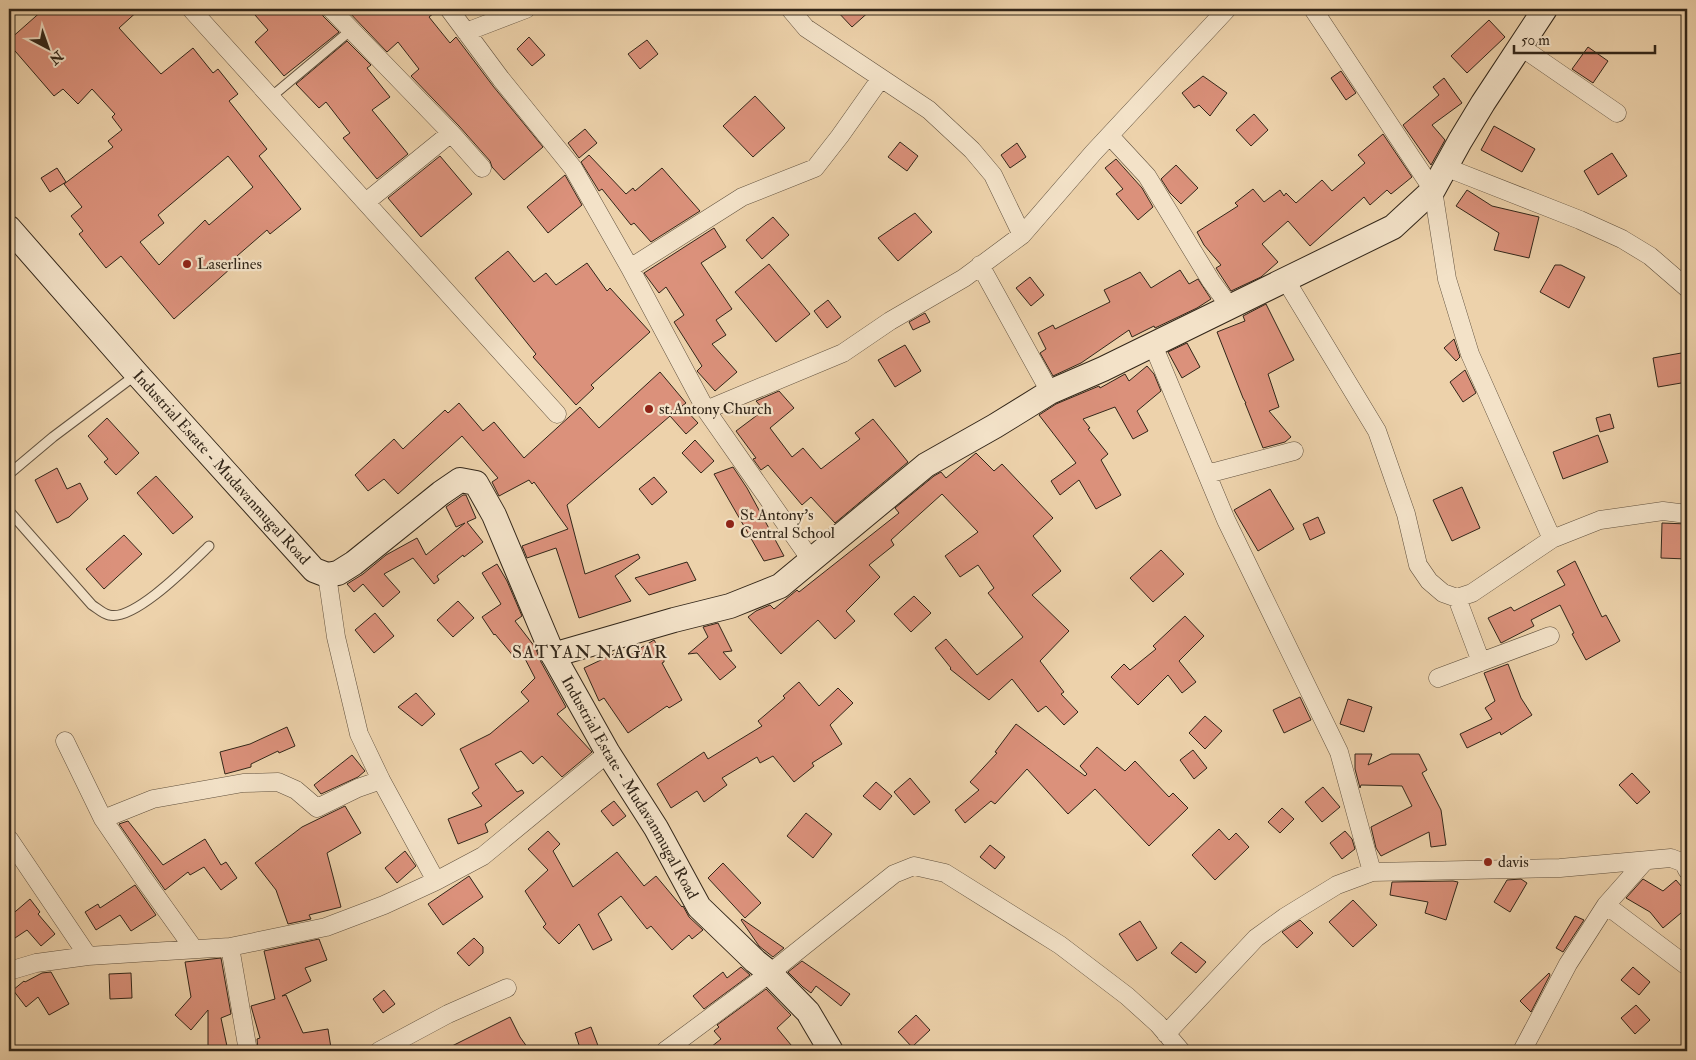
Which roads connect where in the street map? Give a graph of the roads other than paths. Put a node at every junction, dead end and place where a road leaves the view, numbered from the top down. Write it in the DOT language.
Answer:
graph roads {
  1 [pos="191,9"];
  2 [pos="331,9"];
  3 [pos="449,9"];
  4 [pos="526,9"];
  5 [pos="790,9"];
  6 [pos="1227,9"];
  7 [pos="1313,9"];
  8 [pos="1545,9"];
  9 [pos="351,30"];
  10 [pos="466,32"];
  11 [pos="1520,46"];
  12 [pos="881,78"];
  13 [pos="271,97"];
  14 [pos="1617,113"];
  15 [pos="451,132"];
  16 [pos="1110,136"];
  17 [pos="1445,167"];
  18 [pos="482,168"];
  19 [pos="1433,190"];
  20 [pos="366,202"];
  21 [pos="9,228"];
  22 [pos="1022,234"];
  23 [pos="980,265"];
  24 [pos="630,268"];
  25 [pos="1285,279"];
  26 [pos="1687,288"];
  27 [pos="1230,307"];
  28 [pos="1153,345"];
  29 [pos="137,374"];
  30 [pos="1050,392"];
  31 [pos="706,410"];
  32 [pos="557,414"];
  33 [pos="1294,451"];
  34 [pos="9,474"];
  35 [pos="1207,474"];
  36 [pos="9,511"];
  37 [pos="1687,514"];
  38 [pos="1552,538"];
  39 [pos="210,546"];
  40 [pos="811,560"];
  41 [pos="327,575"];
  42 [pos="1457,598"];
  43 [pos="1550,636"];
  44 [pos="553,655"];
  45 [pos="1481,662"];
  46 [pos="1438,678"];
  47 [pos="65,741"];
  48 [pos="608,753"];
  49 [pos="381,780"];
  50 [pos="103,819"];
  51 [pos="9,839"];
  52 [pos="1645,861"];
  53 [pos="1687,870"];
  54 [pos="1372,872"];
  55 [pos="436,881"];
  56 [pos="1606,905"];
  57 [pos="230,947"];
  58 [pos="194,949"];
  59 [pos="88,956"];
  60 [pos="1687,966"];
  61 [pos="9,971"];
  62 [pos="770,973"];
  63 [pos="507,988"];
  64 [pos="1166,1034"];
  65 [pos="248,1051"];
  66 [pos="379,1051"];
  67 [pos="665,1051"];
  68 [pos="831,1051"];
  69 [pos="1181,1051"];
  70 [pos="1522,1051"];
  1 -- 13 [label="street"];
  2 -- 9 [label="street"];
  3 -- 10 [label="street"];
  4 -- 10 [label="street"];
  5 -- 12 [label="street"];
  6 -- 16 [label="street"];
  7 -- 19 [label="street"];
  8 -- 11 [label="street"];
  9 -- 13 [label="lane"];
  9 -- 15 [label="street"];
  10 -- 24 [label="street"];
  11 -- 14 [label="street"];
  11 -- 17 [label="street"];
  12 -- 22 [label="street"];
  12 -- 24 [label="street"];
  13 -- 20 [label="street"];
  15 -- 18 [label="street"];
  15 -- 20 [label="street"];
  16 -- 22 [label="street"];
  16 -- 27 [label="street"];
  17 -- 19 [label="street"];
  17 -- 26 [label="street"];
  19 -- 25 [label="street"];
  19 -- 38 [label="street"];
  20 -- 32 [label="street"];
  21 -- 29 [label="street, Industrial Estate - Mudavanmugal Road"];
  22 -- 23 [label="street"];
  23 -- 30 [label="street"];
  23 -- 31 [label="street"];
  24 -- 31 [label="street"];
  25 -- 27 [label="street"];
  25 -- 42 [label="street"];
  27 -- 28 [label="street"];
  28 -- 30 [label="street"];
  28 -- 35 [label="street"];
  29 -- 34 [label="lane"];
  29 -- 41 [label="street, Industrial Estate - Mudavanmugal Road"];
  30 -- 40 [label="street"];
  31 -- 40 [label="street"];
  33 -- 35 [label="street"];
  35 -- 54 [label="street"];
  36 -- 39 [label="lane"];
  37 -- 38 [label="street"];
  38 -- 42 [label="street"];
  40 -- 44 [label="street"];
  41 -- 44 [label="street, Industrial Estate - Mudavanmugal Road"];
  41 -- 49 [label="street"];
  42 -- 45 [label="street"];
  43 -- 45 [label="street"];
  44 -- 48 [label="street, Industrial Estate - Mudavanmugal Road"];
  45 -- 46 [label="street"];
  47 -- 50 [label="street"];
  48 -- 55 [label="street"];
  48 -- 62 [label="street, Industrial Estate - Mudavanmugal Road"];
  49 -- 50 [label="street"];
  49 -- 55 [label="street"];
  50 -- 58 [label="street"];
  51 -- 59 [label="street"];
  52 -- 53 [label="street"];
  52 -- 54 [label="street"];
  52 -- 56 [label="street"];
  54 -- 64 [label="street"];
  55 -- 57 [label="street"];
  56 -- 60 [label="street"];
  56 -- 70 [label="street"];
  57 -- 58 [label="street"];
  57 -- 65 [label="street"];
  58 -- 59 [label="street"];
  59 -- 61 [label="street"];
  62 -- 64 [label="street"];
  62 -- 67 [label="street"];
  62 -- 68 [label="street, Industrial Estate - Mudavanmugal Road"];
  63 -- 66 [label="street"];
  64 -- 69 [label="street"];
}
